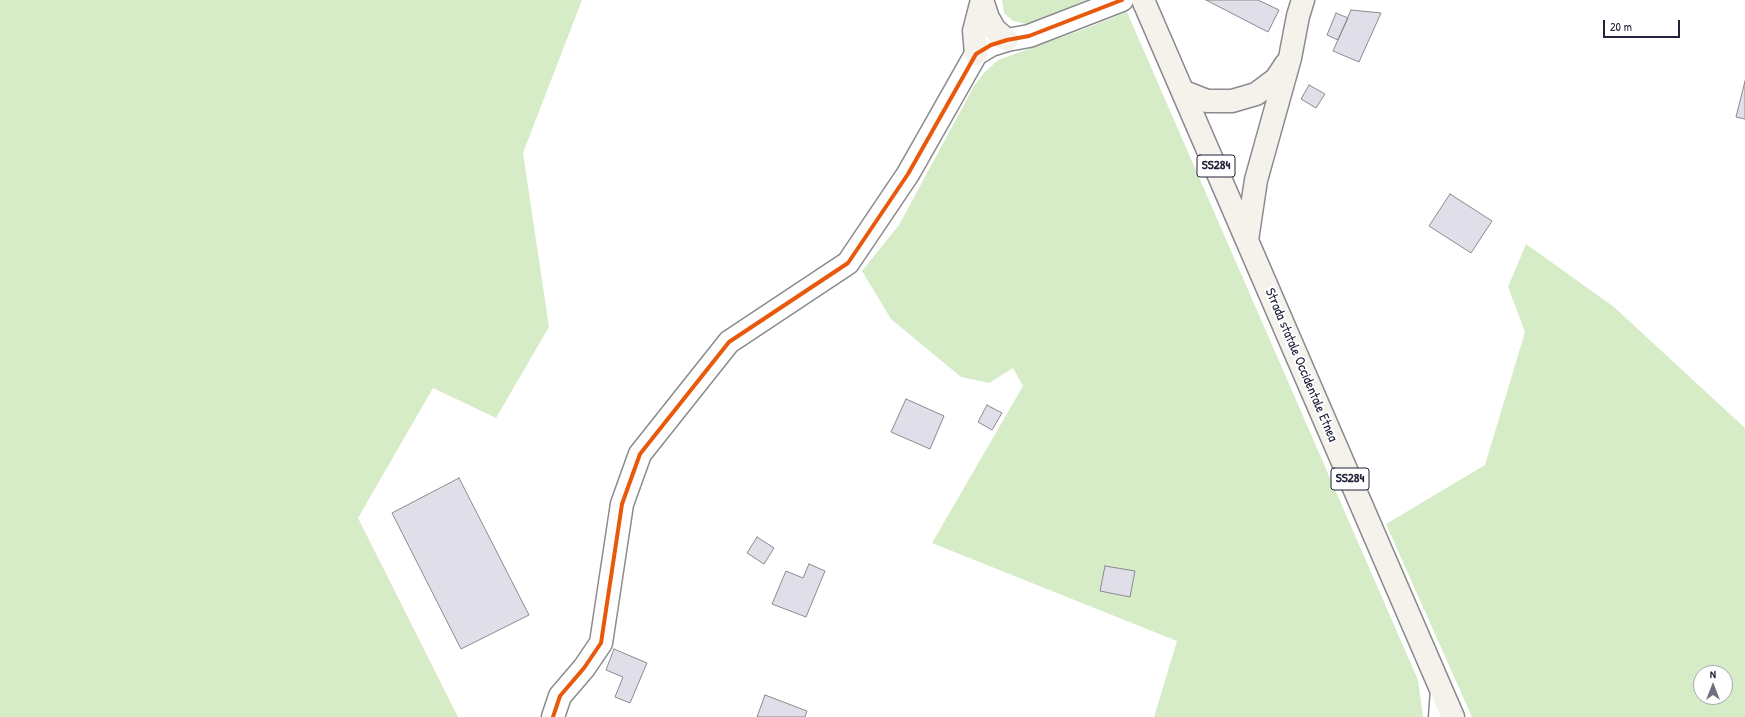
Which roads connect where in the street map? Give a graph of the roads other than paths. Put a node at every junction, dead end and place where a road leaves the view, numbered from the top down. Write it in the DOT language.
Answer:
graph roads {
  1 [pos="982,0"];
  2 [pos="1122,0"];
  3 [pos="1299,5"];
  4 [pos="1146,7"];
  5 [pos="1007,40"];
  6 [pos="976,54"];
  7 [pos="1290,58"];
  8 [pos="1184,92"];
  9 [pos="1247,240"];
  10 [pos="1437,683"];
  11 [pos="553,717"];
  12 [pos="1435,717"];
  13 [pos="1453,717"];
  1 -- 5 [label="main road"];
  1 -- 6 [label="main road"];
  2 -- 5 [label="street"];
  3 -- 7 [label="main road"];
  4 -- 8 [label="main road, Strada statale Occidentale Etnea / SS284"];
  5 -- 6 [label="street"];
  6 -- 11 [label="street"];
  7 -- 8 [label="main road"];
  7 -- 9 [label="main road"];
  8 -- 9 [label="main road, Strada statale Occidentale Etnea / SS284"];
  9 -- 10 [label="main road, Strada statale Occidentale Etnea / SS284"];
  10 -- 12 [label="lane"];
  10 -- 13 [label="main road, Strada statale Occidentale Etnea / SS284"];
}
